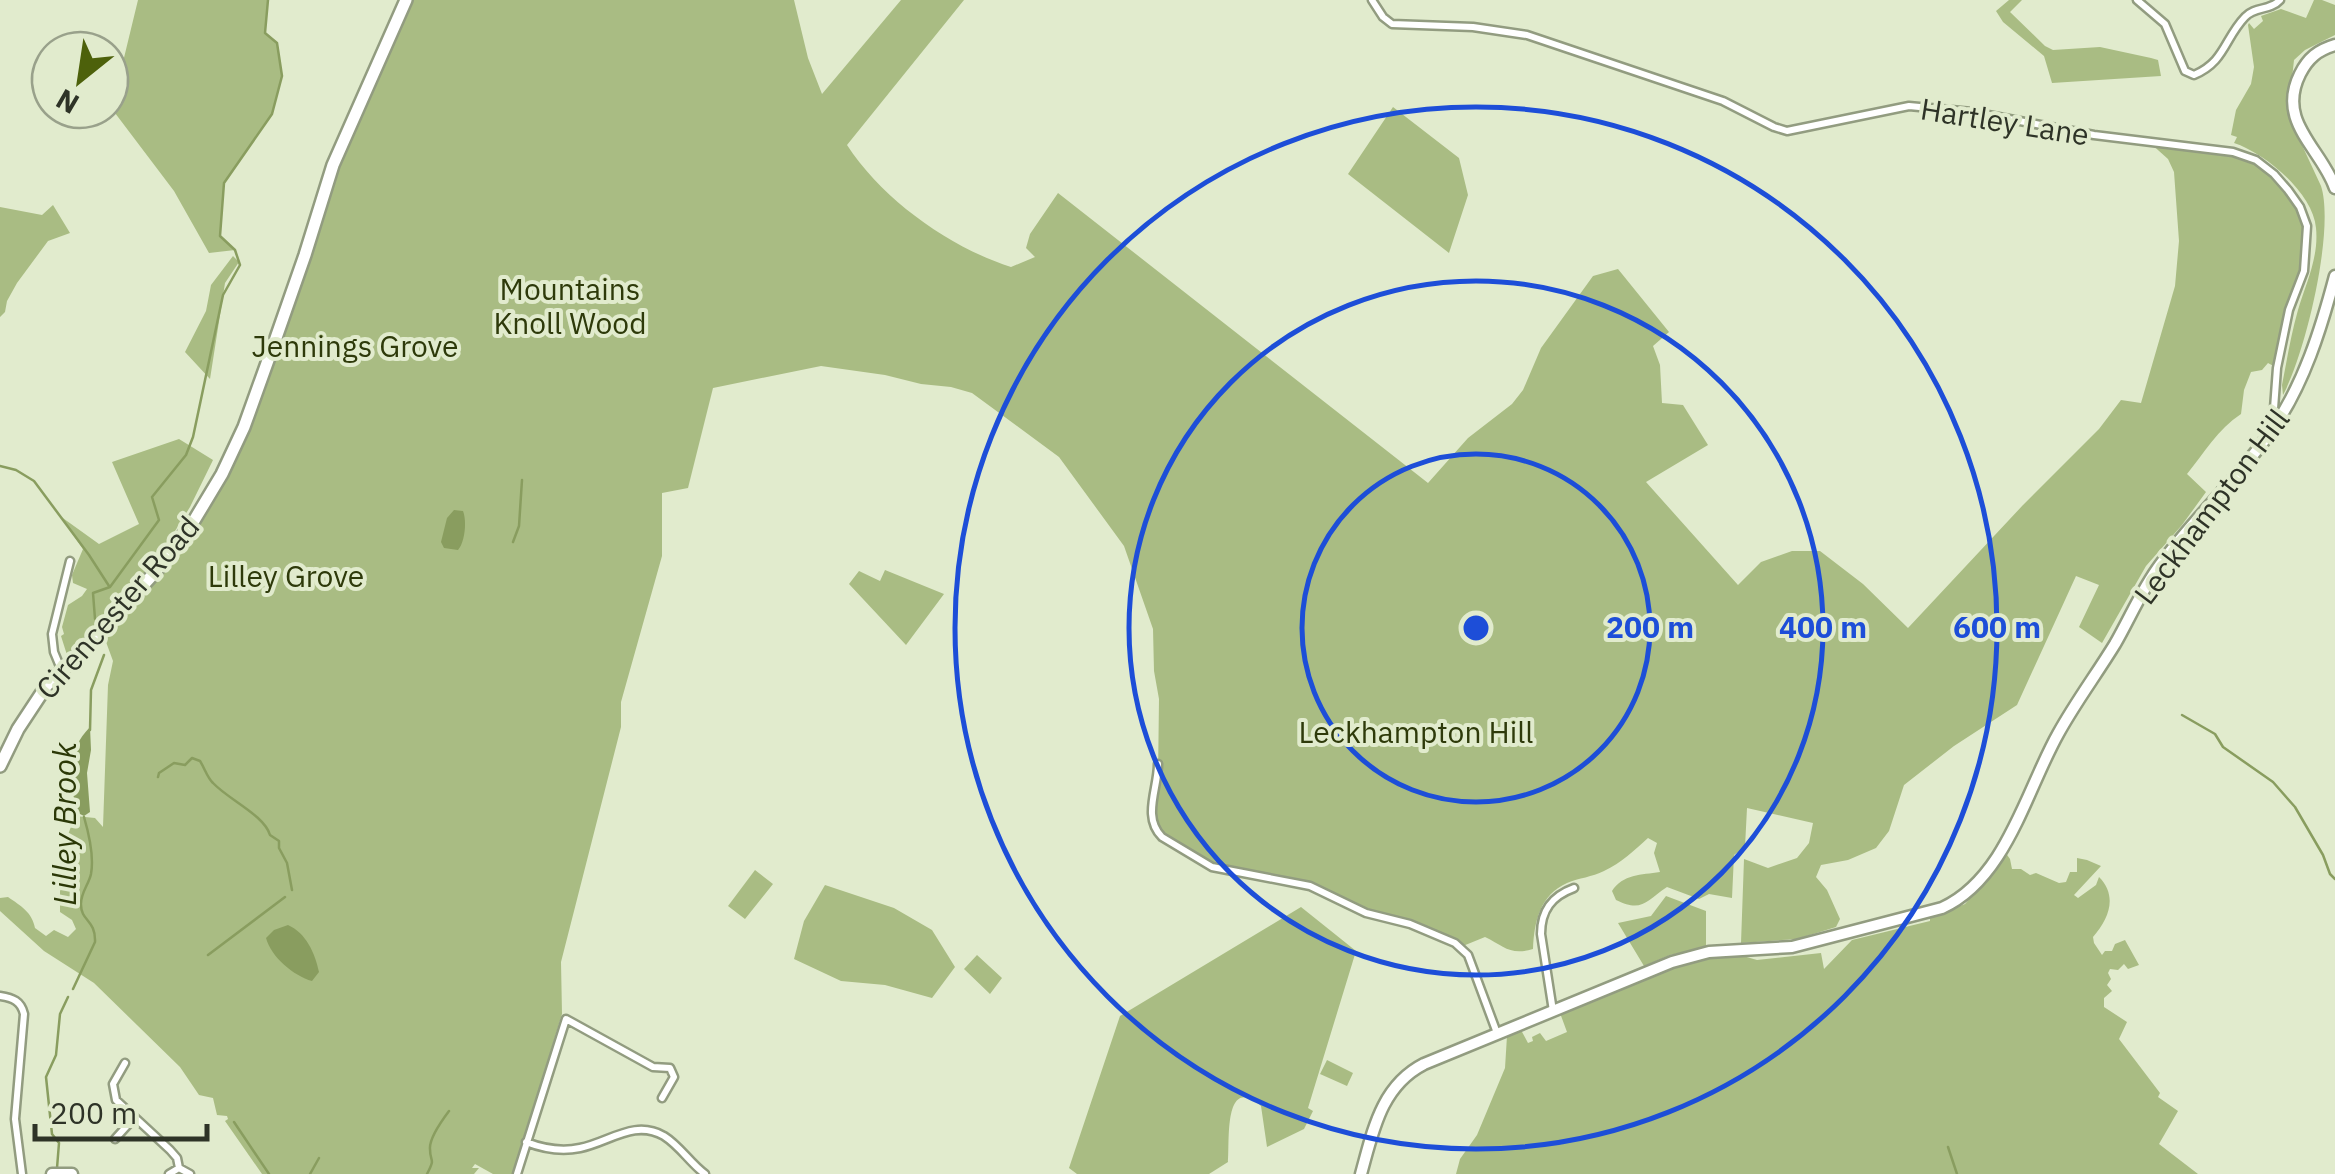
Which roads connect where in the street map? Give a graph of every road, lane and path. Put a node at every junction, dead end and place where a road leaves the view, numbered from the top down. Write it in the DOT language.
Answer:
graph roads {
  1 [pos="406,0"];
  2 [pos="1372,0"];
  3 [pos="2138,0"];
  4 [pos="2280,0"];
  5 [pos="2335,45"];
  6 [pos="2335,188"];
  7 [pos="2335,276"];
  8 [pos="2273,428"];
  9 [pos="70,561"];
  10 [pos="62,670"];
  11 [pos="1158,764"];
  12 [pos="0,766"];
  13 [pos="1574,888"];
  14 [pos="0,996"];
  15 [pos="1554,1011"];
  16 [pos="1498,1034"];
  17 [pos="125,1063"];
  18 [pos="662,1098"];
  19 [pos="134,1118"];
  20 [pos="115,1139"];
  21 [pos="526,1142"];
  22 [pos="179,1168"];
  23 [pos="22,1174"];
  24 [pos="52,1174"];
  25 [pos="69,1174"];
  26 [pos="169,1174"];
  27 [pos="190,1174"];
  28 [pos="517,1174"];
  29 [pos="705,1174"];
  30 [pos="1361,1174"];
  1 -- 10 [label="main road, Cirencester Road"];
  2 -- 8 [label="street, Hartley Lane"];
  3 -- 4 [label="street"];
  5 -- 6 [label="street"];
  7 -- 8 [label="street, Leckhampton Hill"];
  8 -- 15 [label="street, Leckhampton Hill"];
  9 -- 10 [label="street"];
  10 -- 12 [label="main road, Cirencester Road"];
  11 -- 16 [label="street"];
  13 -- 15 [label="street"];
  14 -- 23 [label="street"];
  15 -- 16 [label="street, Leckhampton Hill"];
  16 -- 30 [label="street, Leckhampton Hill"];
  17 -- 19 [label="street"];
  18 -- 21 [label="street"];
  19 -- 20 [label="street"];
  19 -- 22 [label="street"];
  21 -- 28 [label="street"];
  21 -- 29 [label="street"];
  22 -- 26 [label="street"];
  22 -- 27 [label="street"];
  24 -- 25 [label="street"];
}
